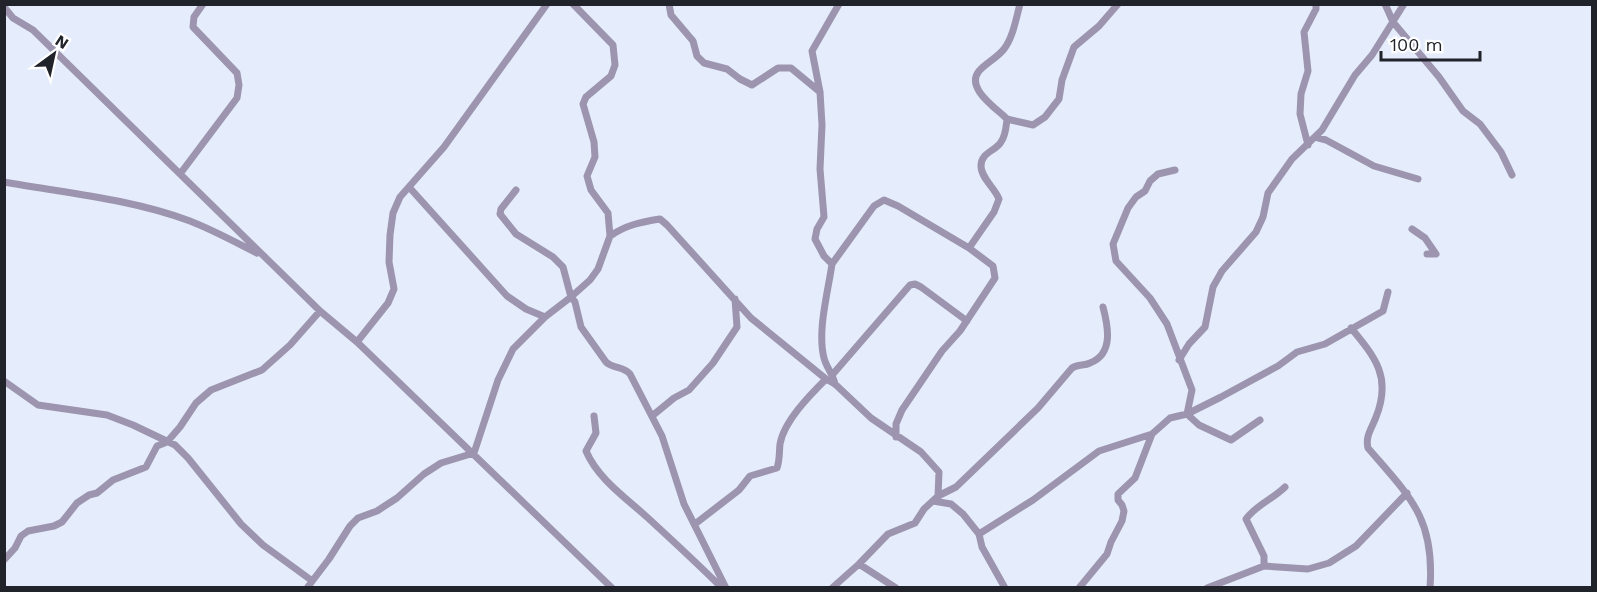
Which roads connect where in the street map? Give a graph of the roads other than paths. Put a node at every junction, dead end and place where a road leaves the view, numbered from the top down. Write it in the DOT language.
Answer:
graph roads {
  1 [pos="202,4"];
  2 [pos="547,4"];
  3 [pos="573,4"];
  4 [pos="669,4"];
  5 [pos="839,4"];
  6 [pos="1020,4"];
  7 [pos="1118,4"];
  8 [pos="1316,4"];
  9 [pos="1385,4"];
  10 [pos="1404,4"];
  11 [pos="4,8"];
  12 [pos="1393,22"];
  13 [pos="820,92"];
  14 [pos="1007,119"];
  15 [pos="1315,137"];
  16 [pos="1308,145"];
  17 [pos="1175,170"];
  18 [pos="180,174"];
  19 [pos="1512,176"];
  20 [pos="1418,179"];
  21 [pos="4,183"];
  22 [pos="409,187"];
  23 [pos="516,190"];
  24 [pos="1412,229"];
  25 [pos="610,236"];
  26 [pos="969,248"];
  27 [pos="1427,254"];
  28 [pos="265,257"];
  29 [pos="832,264"];
  30 [pos="1388,292"];
  31 [pos="571,297"];
  32 [pos="735,299"];
  33 [pos="1103,307"];
  34 [pos="320,311"];
  35 [pos="545,317"];
  36 [pos="967,321"];
  37 [pos="1351,328"];
  38 [pos="357,342"];
  39 [pos="1179,360"];
  40 [pos="833,374"];
  41 [pos="826,379"];
  42 [pos="4,381"];
  43 [pos="835,384"];
  44 [pos="1187,414"];
  45 [pos="594,416"];
  46 [pos="652,416"];
  47 [pos="1260,420"];
  48 [pos="1152,434"];
  49 [pos="896,437"];
  50 [pos="167,442"];
  51 [pos="474,453"];
  52 [pos="1285,487"];
  53 [pos="1407,493"];
  54 [pos="935,499"];
  55 [pos="695,524"];
  56 [pos="979,534"];
  57 [pos="4,560"];
  58 [pos="859,564"];
  59 [pos="1264,566"];
  60 [pos="311,580"];
  61 [pos="307,588"];
  62 [pos="612,588"];
  63 [pos="724,588"];
  64 [pos="832,588"];
  65 [pos="896,588"];
  66 [pos="1005,588"];
  67 [pos="1079,588"];
  68 [pos="1207,588"];
  69 [pos="1430,588"];
  1 -- 18 [label="street"];
  2 -- 22 [label="street"];
  3 -- 25 [label="street"];
  4 -- 13 [label="street"];
  5 -- 13 [label="street"];
  6 -- 14 [label="street"];
  7 -- 14 [label="street"];
  8 -- 16 [label="street"];
  9 -- 12 [label="street"];
  10 -- 12 [label="street"];
  11 -- 18 [label="street"];
  12 -- 15 [label="street"];
  12 -- 19 [label="street"];
  13 -- 29 [label="street"];
  14 -- 26 [label="street"];
  15 -- 16 [label="street"];
  15 -- 20 [label="street"];
  16 -- 39 [label="street"];
  17 -- 39 [label="street"];
  18 -- 28 [label="street"];
  21 -- 28 [label="street"];
  22 -- 35 [label="street"];
  22 -- 38 [label="street"];
  23 -- 31 [label="street"];
  24 -- 27 [label="street"];
  25 -- 31 [label="street"];
  25 -- 32 [label="street"];
  26 -- 29 [label="street"];
  26 -- 36 [label="street"];
  28 -- 34 [label="street"];
  29 -- 40 [label="street"];
  30 -- 37 [label="street"];
  31 -- 35 [label="street"];
  31 -- 46 [label="street"];
  32 -- 41 [label="street"];
  32 -- 46 [label="street"];
  33 -- 54 [label="street"];
  34 -- 38 [label="street"];
  34 -- 50 [label="street"];
  35 -- 51 [label="street"];
  36 -- 40 [label="street"];
  36 -- 49 [label="street"];
  37 -- 44 [label="street"];
  37 -- 53 [label="street"];
  38 -- 51 [label="street"];
  39 -- 44 [label="street"];
  40 -- 43 [label="street"];
  41 -- 43 [label="street"];
  41 -- 55 [label="street"];
  42 -- 50 [label="street"];
  43 -- 49 [label="street"];
  44 -- 47 [label="street"];
  44 -- 48 [label="street"];
  45 -- 63 [label="street"];
  46 -- 55 [label="street"];
  48 -- 56 [label="street"];
  48 -- 67 [label="street"];
  49 -- 54 [label="street"];
  50 -- 57 [label="street"];
  50 -- 60 [label="street"];
  51 -- 60 [label="street"];
  51 -- 62 [label="street"];
  52 -- 59 [label="street"];
  53 -- 59 [label="street"];
  53 -- 69 [label="street"];
  54 -- 56 [label="street"];
  54 -- 58 [label="street"];
  55 -- 63 [label="street"];
  56 -- 66 [label="street"];
  58 -- 64 [label="street"];
  58 -- 65 [label="street"];
  59 -- 68 [label="street"];
  60 -- 61 [label="street"];
}
